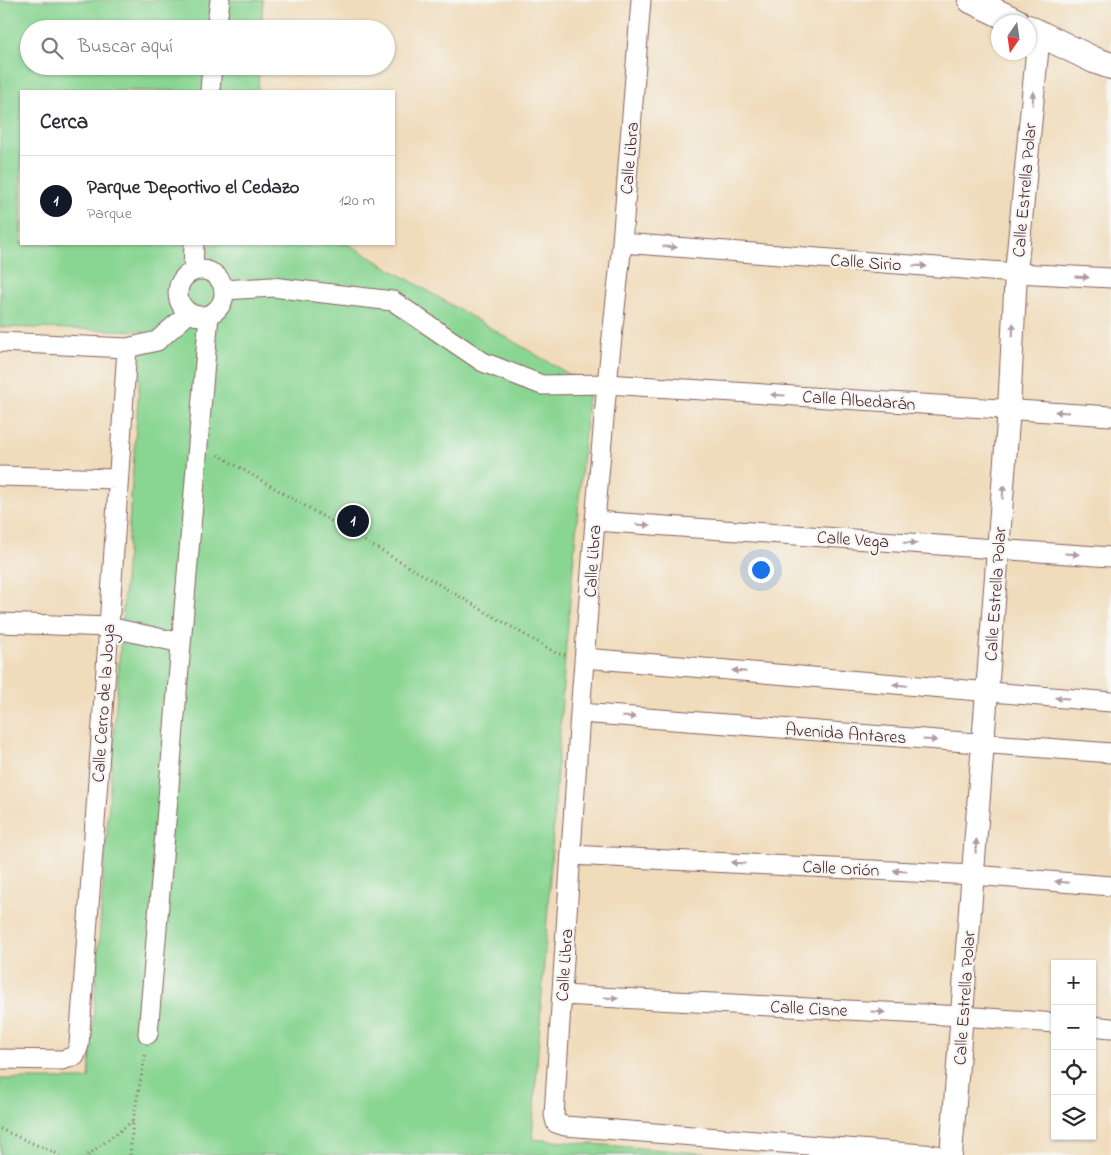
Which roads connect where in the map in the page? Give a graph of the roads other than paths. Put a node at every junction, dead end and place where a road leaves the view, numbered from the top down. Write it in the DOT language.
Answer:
graph roads {
  1 [pos="220,0"];
  2 [pos="642,0"];
  3 [pos="971,0"];
  4 [pos="1002,15"];
  5 [pos="217,20"];
  6 [pos="1036,32"];
  7 [pos="1026,60"];
  8 [pos="1103,63"];
  9 [pos="211,75"];
  10 [pos="210,90"];
  11 [pos="622,243"];
  12 [pos="194,245"];
  13 [pos="193,271"];
  14 [pos="1016,273"];
  15 [pos="1111,278"];
  16 [pos="224,290"];
  17 [pos="189,313"];
  18 [pos="209,315"];
  19 [pos="0,342"];
  20 [pos="126,348"];
  21 [pos="606,384"];
  22 [pos="1009,409"];
  23 [pos="1111,416"];
  24 [pos="0,476"];
  25 [pos="118,479"];
  26 [pos="595,521"];
  27 [pos="999,549"];
  28 [pos="1111,557"];
  29 [pos="0,623"];
  30 [pos="109,627"];
  31 [pos="181,643"];
  32 [pos="584,658"];
  33 [pos="987,692"];
  34 [pos="1111,702"];
  35 [pos="580,713"];
  36 [pos="983,744"];
  37 [pos="1111,753"];
  38 [pos="572,855"];
  39 [pos="973,875"];
  40 [pos="1111,886"];
  41 [pos="562,995"];
  42 [pos="962,1016"];
  43 [pos="1051,1024"];
  44 [pos="1096,1026"];
  45 [pos="1111,1028"];
  46 [pos="148,1034"];
  47 [pos="0,1059"];
  48 [pos="936,1155"];
  49 [pos="951,1155"];
  1 -- 5 [label="street"];
  2 -- 11 [label="street, Calle Libra"];
  3 -- 4 [label="main road"];
  6 -- 8 [label="main road"];
  14 -- 7 [label="street, Calle Estrella Polar, one-way"];
  9 -- 10 [label="street"];
  11 -- 14 [label="street, Calle Sirio, one-way"];
  11 -- 21 [label="street, Calle Libra"];
  12 -- 13 [label="street"];
  13 -- 16 [label="street"];
  13 -- 17 [label="street"];
  14 -- 15 [label="street, Calle Sirio, one-way"];
  22 -- 14 [label="street, Calle Estrella Polar, one-way"];
  16 -- 18 [label="street"];
  16 -- 21 [label="street, Calle Albedarán"];
  17 -- 18 [label="street"];
  17 -- 20 [label="street"];
  18 -- 31 [label="street"];
  19 -- 20 [label="street"];
  20 -- 25 [label="street, Calle Cerro de la Joya"];
  22 -- 21 [label="street, Calle Albedarán, one-way"];
  21 -- 26 [label="street, Calle Libra"];
  23 -- 22 [label="street, Calle Albedarán, one-way"];
  27 -- 22 [label="street, Calle Estrella Polar, one-way"];
  24 -- 25 [label="street"];
  25 -- 30 [label="street, Calle Cerro de la Joya"];
  26 -- 27 [label="street, Calle Vega, one-way"];
  26 -- 32 [label="street, Calle Libra"];
  27 -- 28 [label="street, Calle Vega, one-way"];
  27 -- 33 [label="street, Calle Estrella Polar"];
  29 -- 30 [label="street"];
  30 -- 31 [label="street"];
  30 -- 47 [label="street, Calle Cerro de la Joya"];
  31 -- 46 [label="street"];
  33 -- 32 [label="street, one-way"];
  32 -- 35 [label="street, Calle Libra"];
  34 -- 33 [label="street, one-way"];
  33 -- 36 [label="street, Calle Estrella Polar"];
  35 -- 36 [label="street, Avenida Antares, one-way"];
  35 -- 38 [label="street, Calle Libra"];
  36 -- 37 [label="street, Avenida Antares"];
  39 -- 36 [label="street, Calle Estrella Polar, one-way"];
  39 -- 38 [label="street, Calle Orión, one-way"];
  38 -- 41 [label="street, Calle Libra"];
  40 -- 39 [label="street, Calle Orión, one-way"];
  39 -- 42 [label="street, Calle Estrella Polar"];
  41 -- 42 [label="street, Calle Cisne, one-way"];
  41 -- 48 [label="street, Calle Libra"];
  42 -- 43 [label="street, Calle Cisne"];
  42 -- 49 [label="street, Calle Estrella Polar"];
  44 -- 45 [label="street"];
}
